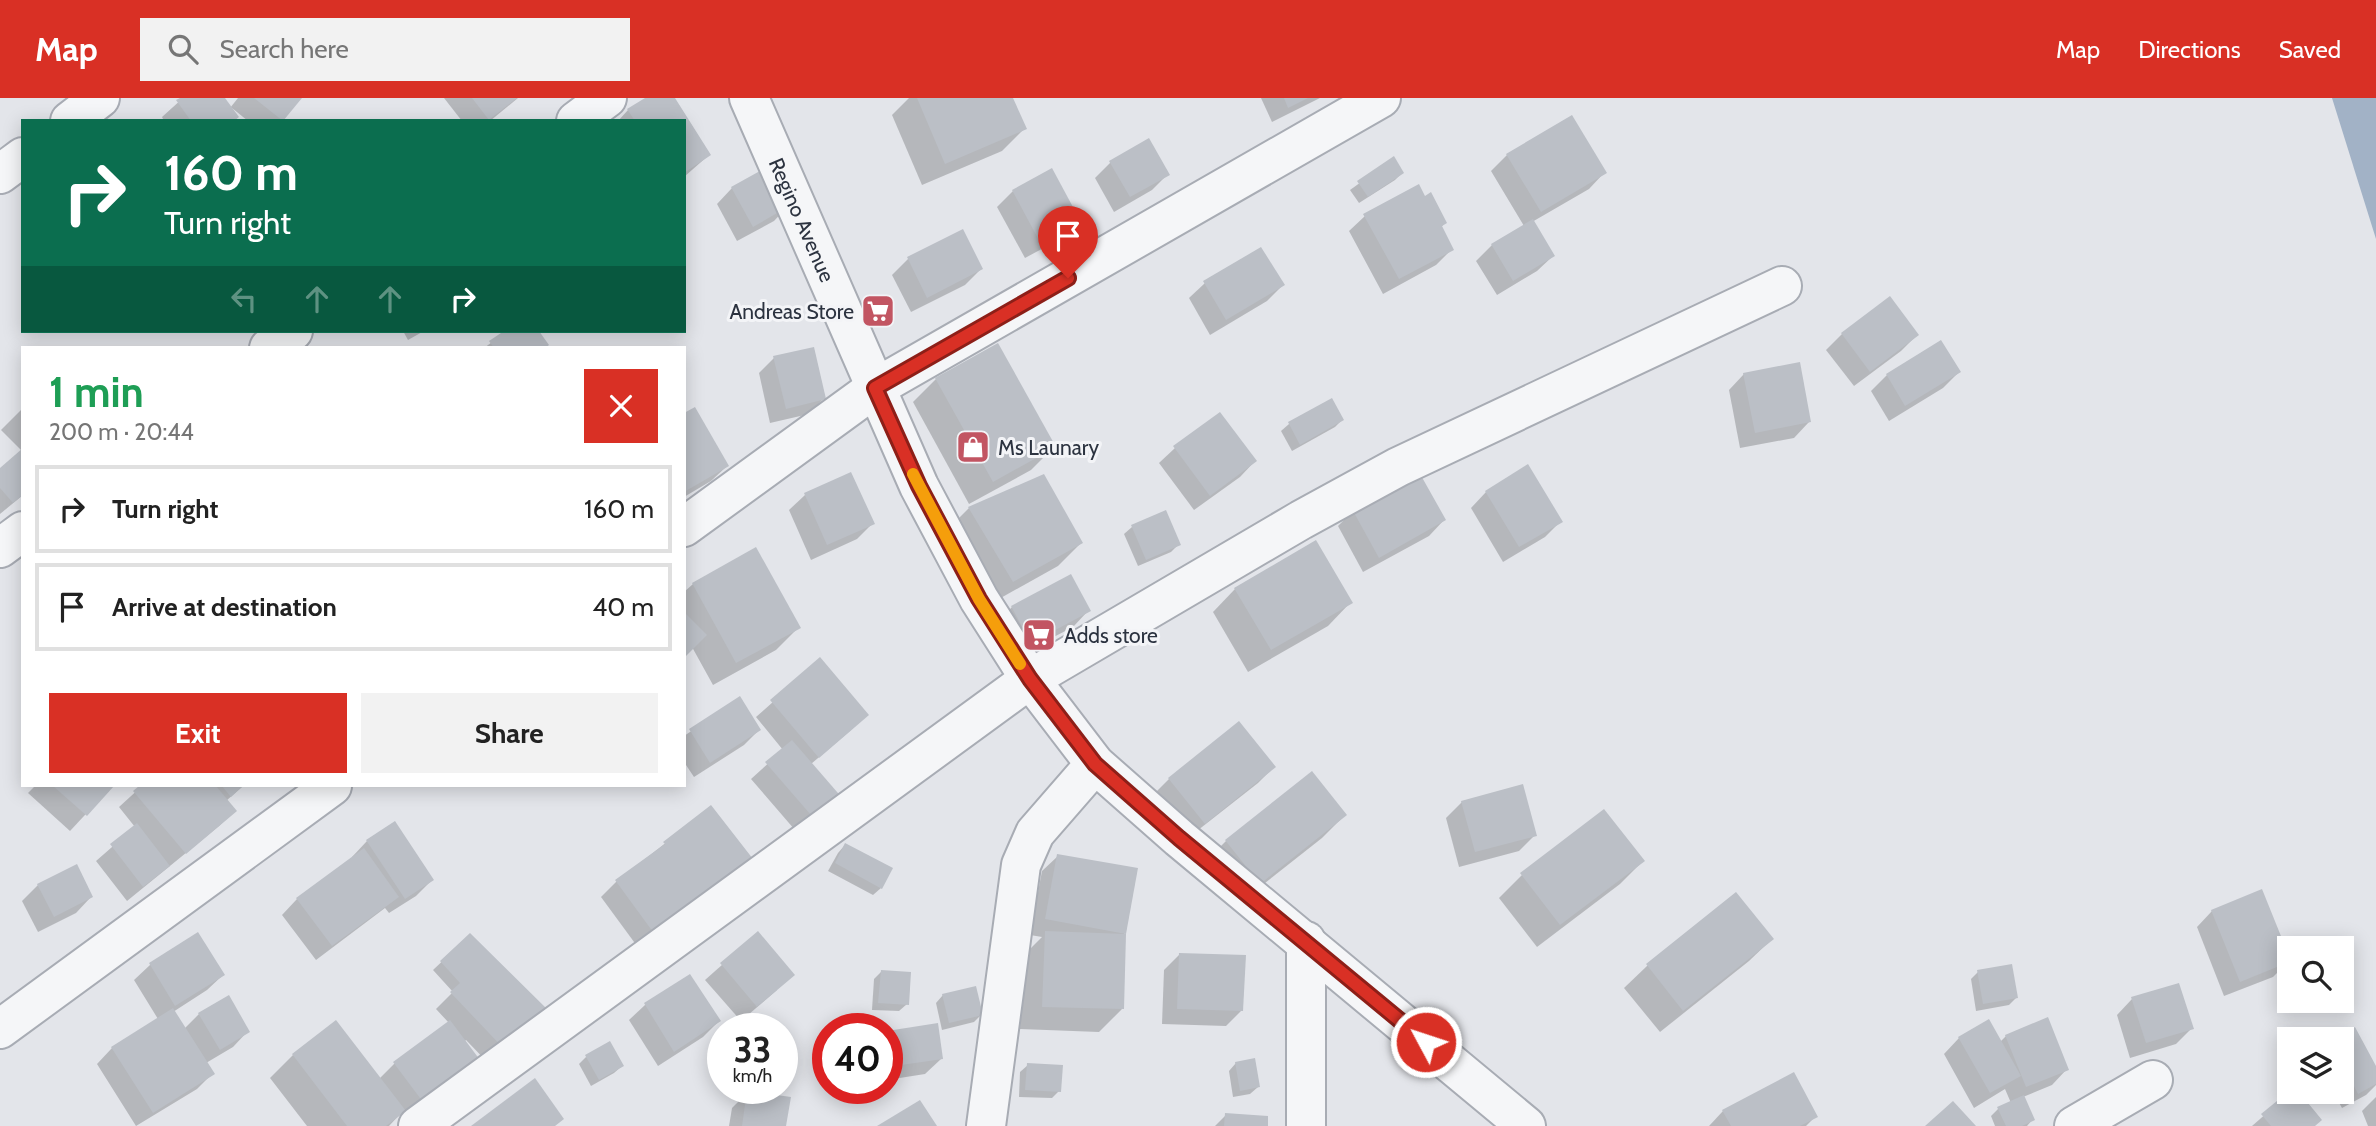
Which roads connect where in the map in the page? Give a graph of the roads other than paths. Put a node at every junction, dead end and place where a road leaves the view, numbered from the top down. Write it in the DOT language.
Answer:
graph roads {
  1 [pos="100,98"];
  2 [pos="607,98"];
  3 [pos="749,98"];
  4 [pos="1381,98"];
  5 [pos="73,119"];
  6 [pos="579,119"];
  7 [pos="21,158"];
  8 [pos="0,174"];
  9 [pos="1782,286"];
  10 [pos="290,333"];
  11 [pos="272,346"];
  12 [pos="875,388"];
  13 [pos="686,526"];
  14 [pos="21,532"];
  15 [pos="0,548"];
  16 [pos="1030,679"];
  17 [pos="1095,764"];
  18 [pos="331,787"];
  19 [pos="1306,941"];
  20 [pos="0,1028"];
  21 [pos="2153,1080"];
  22 [pos="418,1126"];
  23 [pos="986,1126"];
  24 [pos="1306,1126"];
  25 [pos="1526,1126"];
  26 [pos="2074,1126"];
  1 -- 5 [label="street"];
  2 -- 6 [label="street"];
  3 -- 12 [label="street, Regino Avenue"];
  4 -- 12 [label="street"];
  7 -- 8 [label="street"];
  9 -- 16 [label="street"];
  10 -- 11 [label="street"];
  12 -- 13 [label="street"];
  12 -- 16 [label="street, Regino Avenue"];
  14 -- 15 [label="street"];
  16 -- 17 [label="street, Regino Avenue"];
  16 -- 22 [label="street"];
  17 -- 19 [label="street, Regino Avenue"];
  17 -- 23 [label="street"];
  18 -- 20 [label="street"];
  19 -- 24 [label="street"];
  19 -- 25 [label="street, Regino Avenue"];
  21 -- 26 [label="street"];
}
